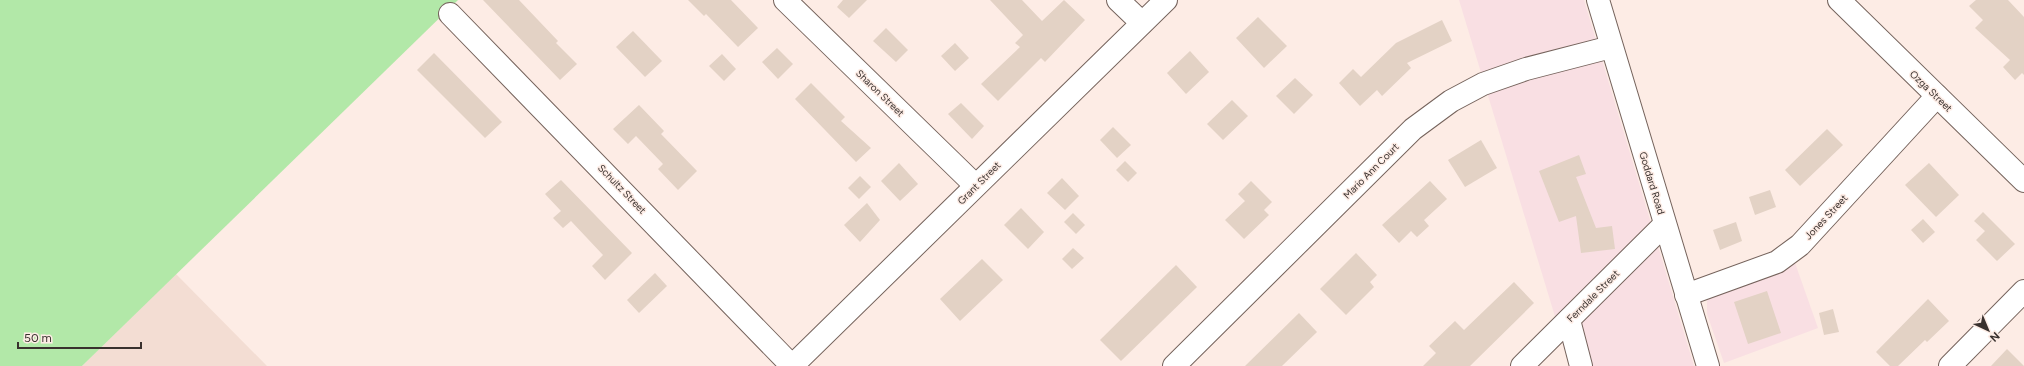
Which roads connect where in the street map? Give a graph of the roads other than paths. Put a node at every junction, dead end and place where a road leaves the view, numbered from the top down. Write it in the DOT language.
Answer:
graph roads {
  1 [pos="785,0"];
  2 [pos="1118,0"];
  3 [pos="1166,0"];
  4 [pos="1598,0"];
  5 [pos="1839,0"];
  6 [pos="450,14"];
  7 [pos="1142,23"];
  8 [pos="1611,47"];
  9 [pos="1937,96"];
  10 [pos="2024,181"];
  11 [pos="975,185"];
  12 [pos="1664,225"];
  13 [pos="2024,291"];
  14 [pos="1686,295"];
  15 [pos="1569,320"];
  16 [pos="792,366"];
  17 [pos="1174,366"];
  18 [pos="1522,366"];
  19 [pos="1581,366"];
  20 [pos="1708,366"];
  21 [pos="1950,366"];
  1 -- 11 [label="street, Sharon Street"];
  2 -- 7 [label="street"];
  3 -- 7 [label="street, Grant Street"];
  4 -- 8 [label="street, Goddard Road"];
  5 -- 9 [label="street, Ozga Street"];
  6 -- 16 [label="street, Schultz Street"];
  7 -- 11 [label="street, Grant Street"];
  8 -- 12 [label="street, Goddard Road"];
  8 -- 17 [label="street, Mario Ann Court"];
  9 -- 10 [label="street, Ozga Street"];
  9 -- 14 [label="street, Jones Street"];
  11 -- 16 [label="street, Grant Street"];
  12 -- 14 [label="street, Goddard Road"];
  12 -- 15 [label="street, Ferndale Street"];
  13 -- 21 [label="street"];
  14 -- 20 [label="street, Goddard Road"];
  15 -- 18 [label="street, Ferndale Street"];
  15 -- 19 [label="street"];
}
